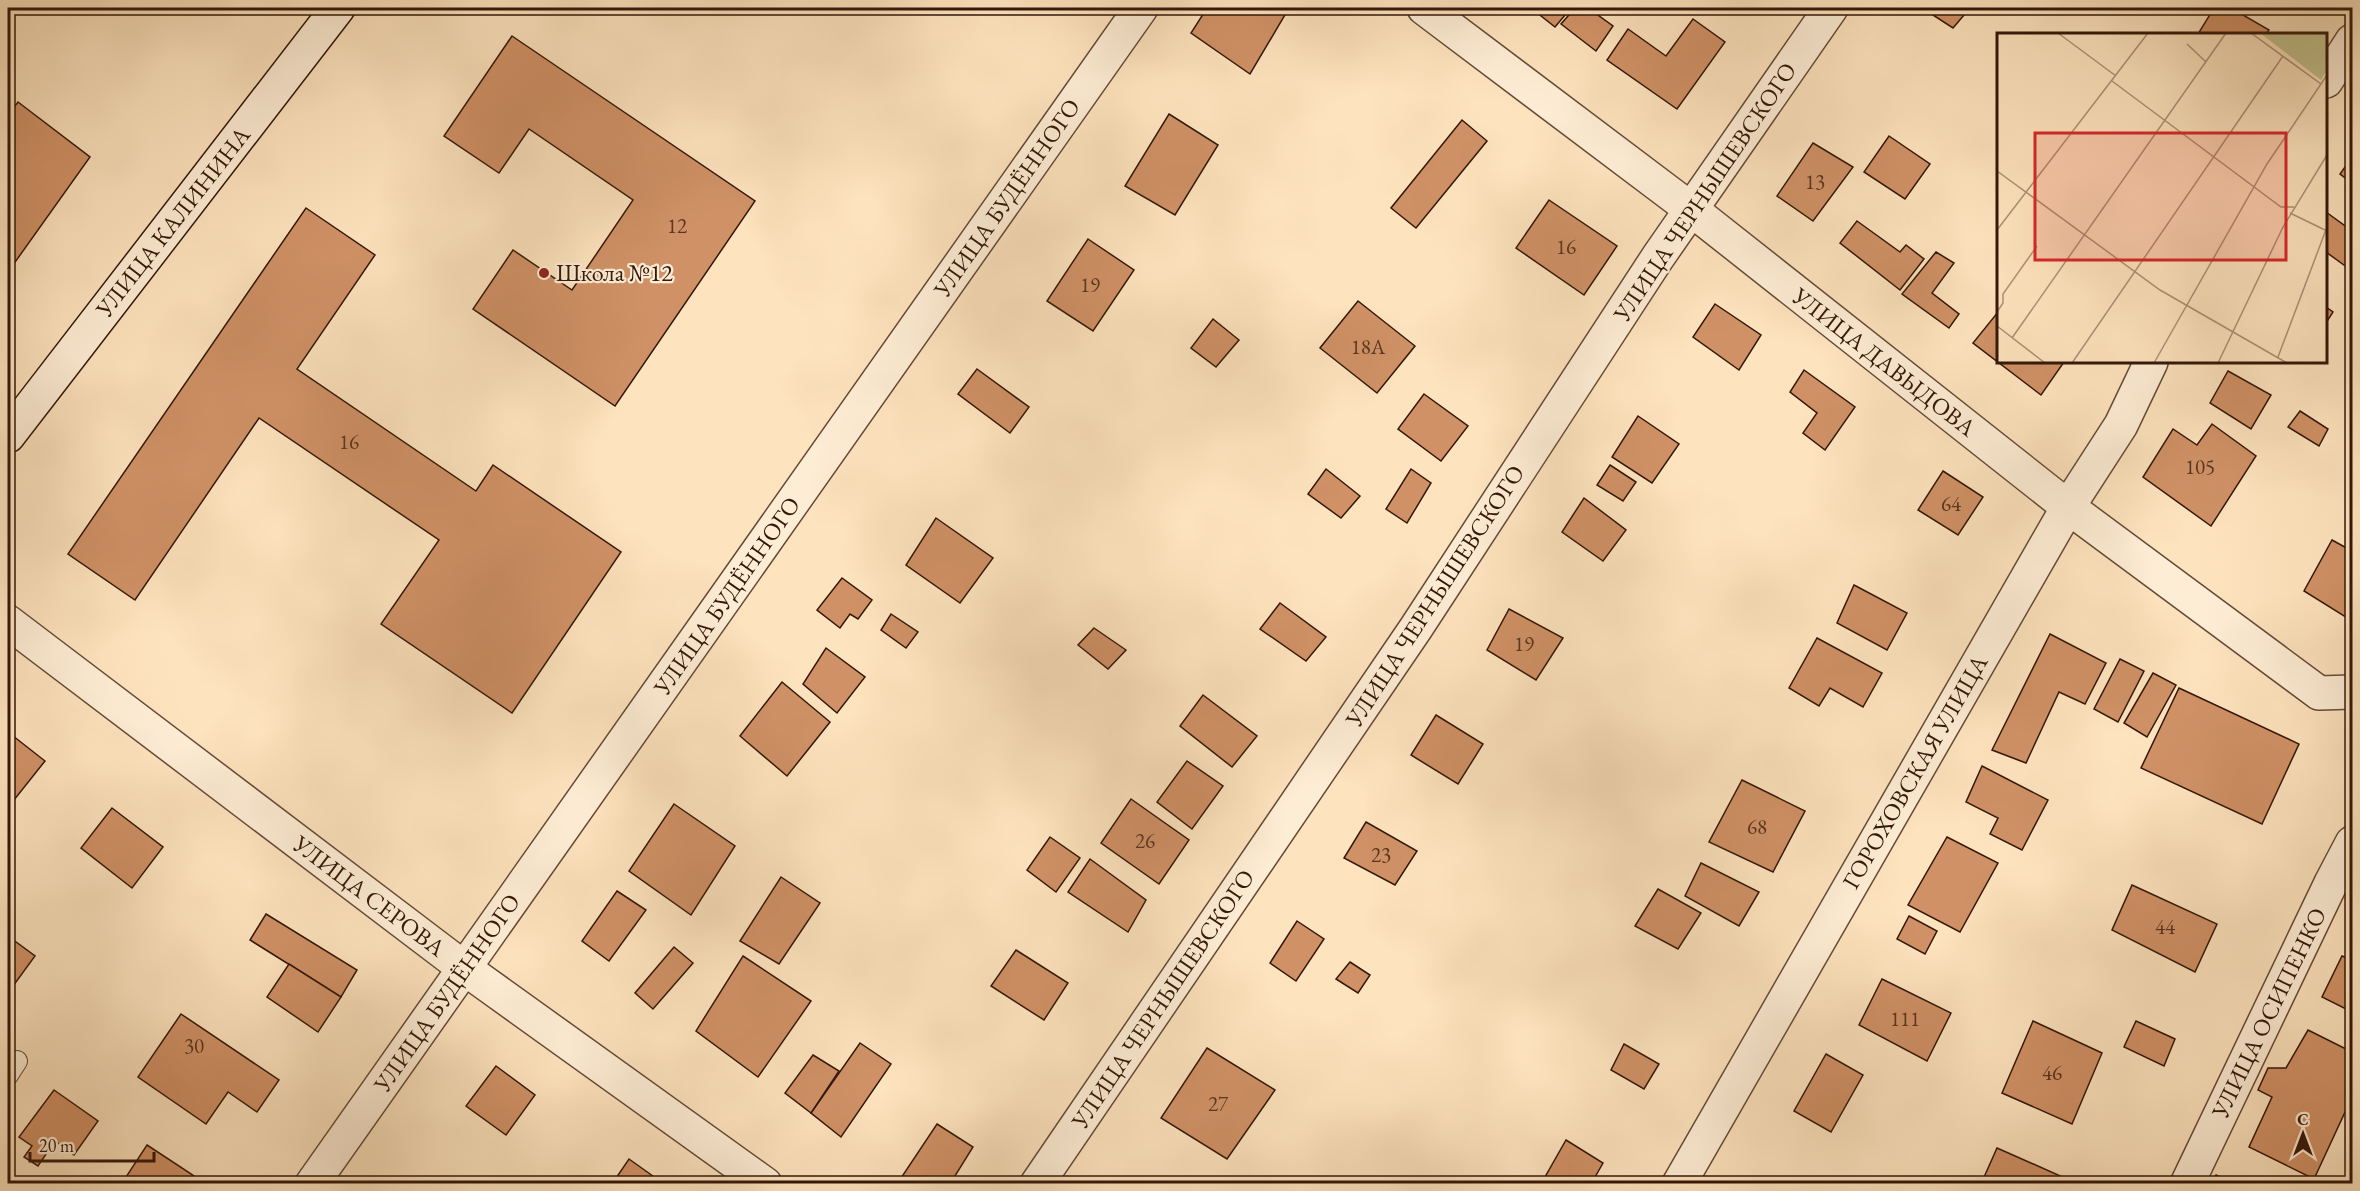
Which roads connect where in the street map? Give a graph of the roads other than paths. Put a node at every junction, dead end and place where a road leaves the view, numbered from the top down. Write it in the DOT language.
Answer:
graph roads {
  1 [pos="338,8"];
  2 [pos="1141,8"];
  3 [pos="1424,8"];
  4 [pos="1831,8"];
  5 [pos="2352,41"];
  6 [pos="2327,78"];
  7 [pos="1692,210"];
  8 [pos="2151,363"];
  9 [pos="8,436"];
  10 [pos="2068,507"];
  11 [pos="8,622"];
  12 [pos="2352,693"];
  13 [pos="2352,843"];
  14 [pos="464,968"];
  15 [pos="312,1184"];
  16 [pos="765,1184"];
  17 [pos="1037,1184"];
  18 [pos="1679,1184"];
  19 [pos="2187,1184"];
  1 -- 9 [label="street, УЛИЦА КАЛИНИНА"];
  2 -- 14 [label="street, УЛИЦА БУДЁННОГО"];
  3 -- 7 [label="street, УЛИЦА ДАВЫДОВА"];
  4 -- 7 [label="street, УЛИЦА ЧЕРНЫШЕВСКОГО"];
  5 -- 6 [label="street"];
  7 -- 10 [label="street, УЛИЦА ДАВЫДОВА"];
  7 -- 17 [label="street, УЛИЦА ЧЕРНЫШЕВСКОГО"];
  8 -- 10 [label="street, ГОРОХОВСКАЯ УЛИЦА"];
  10 -- 12 [label="street, УЛИЦА ДАВЫДОВА"];
  10 -- 18 [label="street, ГОРОХОВСКАЯ УЛИЦА"];
  11 -- 14 [label="street, УЛИЦА СЕРОВА"];
  13 -- 19 [label="street, УЛИЦА ОСИПЕНКО"];
  14 -- 15 [label="street, УЛИЦА БУДЁННОГО"];
  14 -- 16 [label="street, УЛИЦА СЕРОВА"];
}
